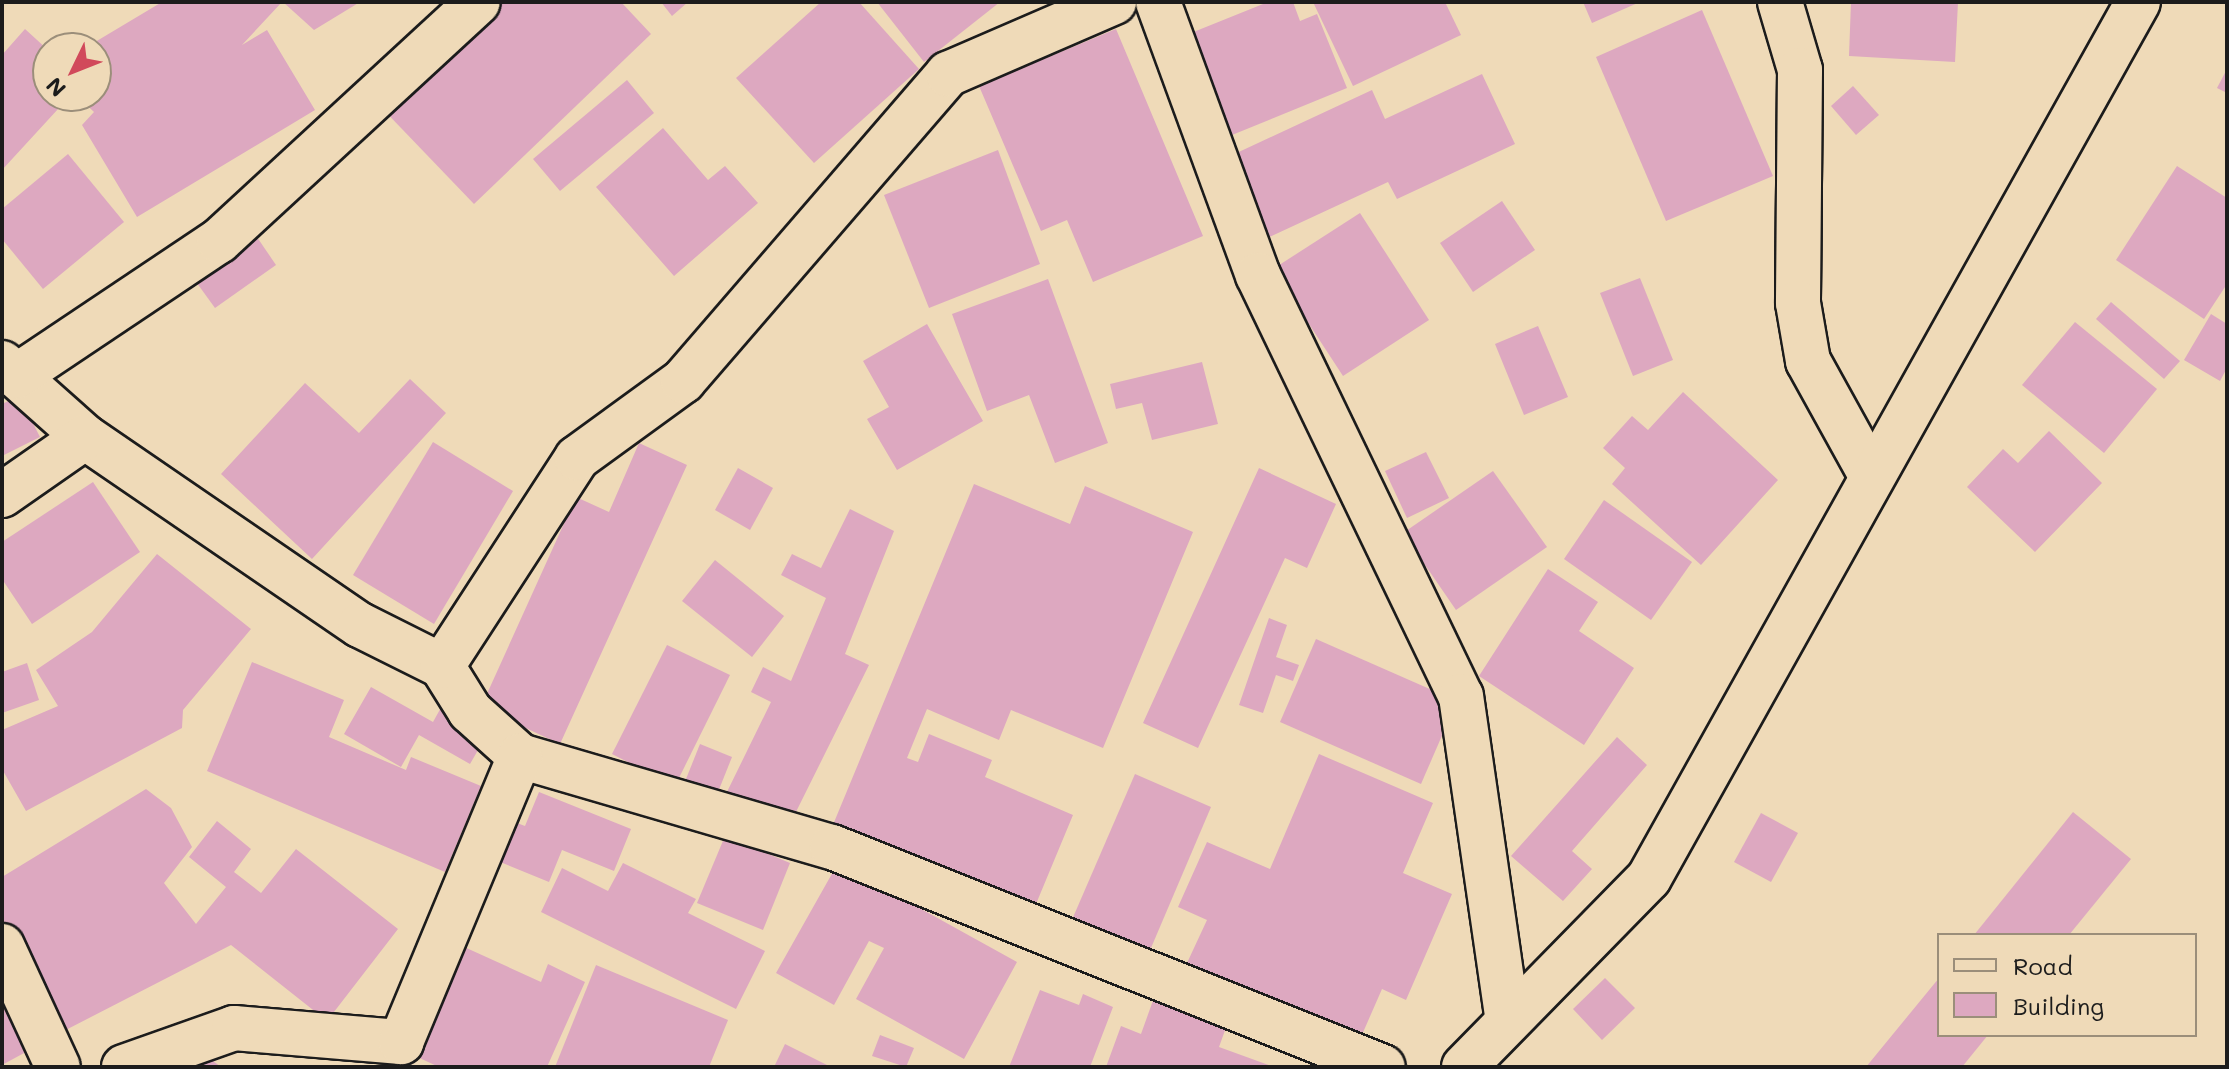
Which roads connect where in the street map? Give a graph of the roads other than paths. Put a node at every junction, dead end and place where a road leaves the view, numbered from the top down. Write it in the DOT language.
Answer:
graph roads {
  1 [pos="478,2"];
  2 [pos="1114,2"];
  3 [pos="1158,2"];
  4 [pos="1780,2"];
  5 [pos="2138,2"];
  6 [pos="439,19"];
  7 [pos="10,370"];
  8 [pos="85,437"];
  9 [pos="1872,477"];
  10 [pos="2,495"];
  11 [pos="442,666"];
  12 [pos="520,756"];
  13 [pos="2,946"];
  14 [pos="1508,1022"];
  15 [pos="58,1067"];
  16 [pos="124,1067"];
  17 [pos="1383,1067"];
  18 [pos="1464,1067"];
  1 -- 6 [label="street"];
  2 -- 11 [label="street"];
  3 -- 14 [label="street"];
  4 -- 9 [label="street"];
  5 -- 9 [label="street"];
  6 -- 7 [label="street"];
  7 -- 8 [label="street"];
  8 -- 10 [label="street"];
  8 -- 11 [label="street"];
  9 -- 14 [label="street"];
  11 -- 12 [label="street"];
  12 -- 16 [label="street"];
  12 -- 17 [label="street"];
  13 -- 15 [label="street"];
  14 -- 18 [label="street"];
}
